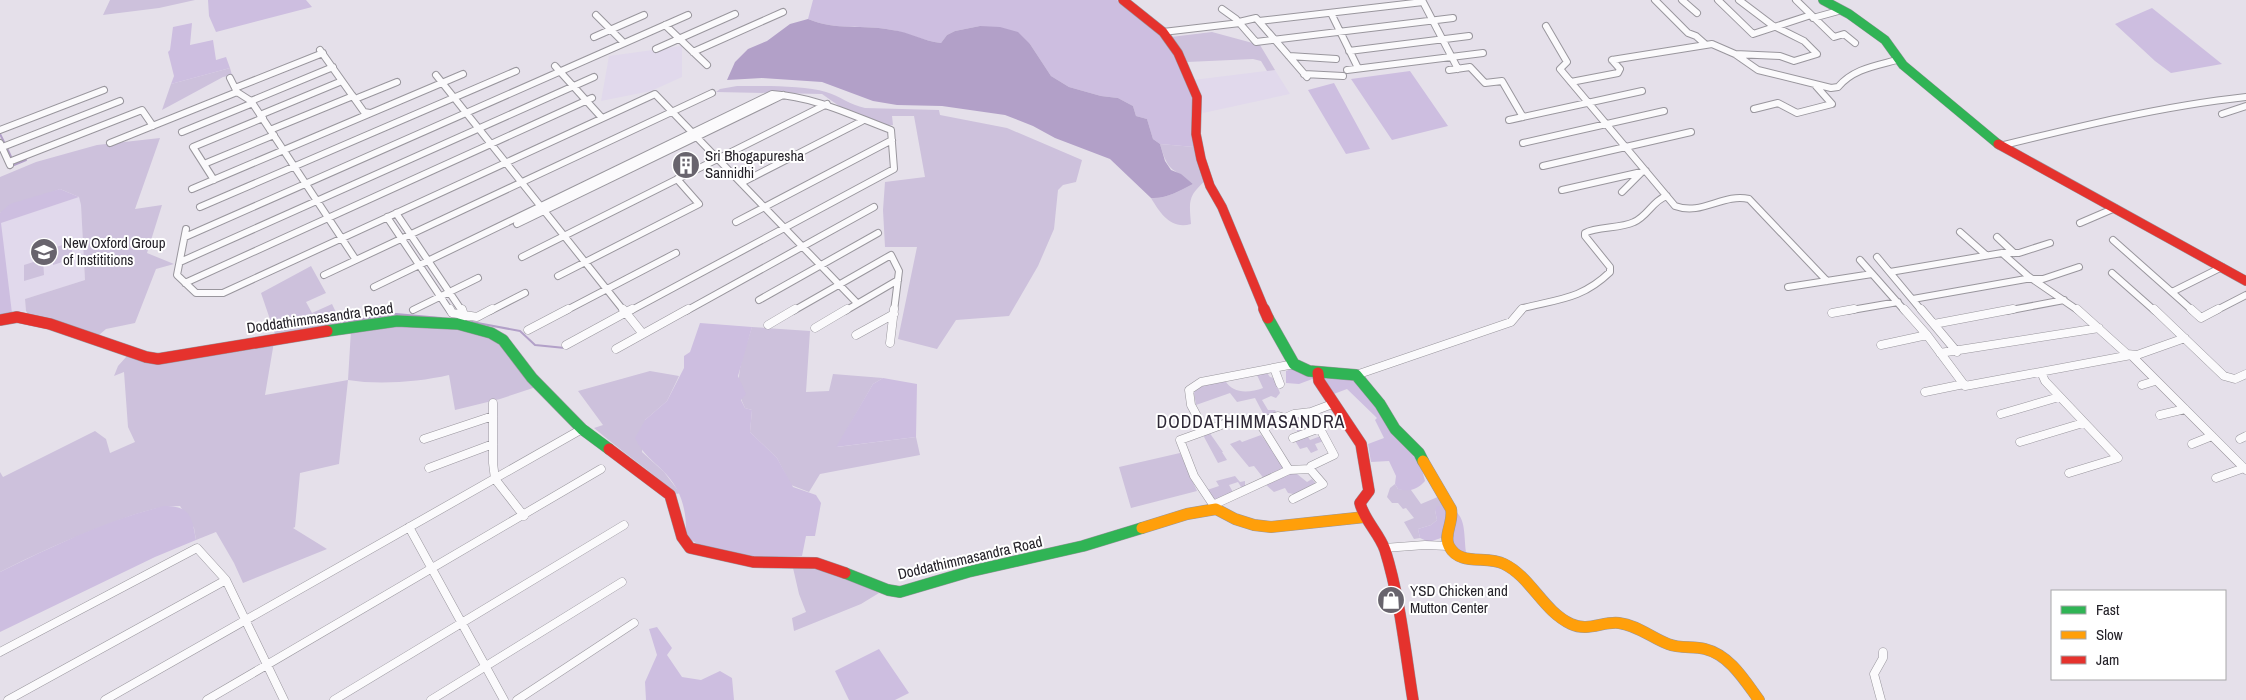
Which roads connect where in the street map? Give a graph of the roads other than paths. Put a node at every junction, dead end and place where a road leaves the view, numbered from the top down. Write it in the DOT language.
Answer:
graph roads {
  1 [pos="1123,0"];
  2 [pos="1373,0"];
  3 [pos="1655,0"];
  4 [pos="1682,0"];
  5 [pos="1718,0"];
  6 [pos="1739,0"];
  7 [pos="1796,0"];
  8 [pos="1824,0"];
  9 [pos="1423,1"];
  10 [pos="1376,8"];
  11 [pos="1222,9"];
  12 [pos="1842,10"];
  13 [pos="783,12"];
  14 [pos="1331,13"];
  15 [pos="1696,13"];
  16 [pos="596,14"];
  17 [pos="734,14"];
  18 [pos="644,15"];
  19 [pos="688,15"];
  20 [pos="1812,16"];
  21 [pos="1454,18"];
  22 [pos="1259,21"];
  23 [pos="1433,21"];
  24 [pos="1240,23"];
  25 [pos="665,25"];
  26 [pos="1546,26"];
  27 [pos="1776,27"];
  28 [pos="610,30"];
  29 [pos="1340,31"];
  30 [pos="1163,32"];
  31 [pos="1469,36"];
  32 [pos="594,37"];
  33 [pos="679,38"];
  34 [pos="1274,38"];
  35 [pos="1443,39"];
  36 [pos="624,43"];
  37 [pos="1855,43"];
  38 [pos="1705,44"];
  39 [pos="656,49"];
  40 [pos="1349,50"];
  41 [pos="694,52"];
  42 [pos="1483,53"];
  43 [pos="1735,54"];
  44 [pos="1289,56"];
  45 [pos="1452,57"];
  46 [pos="1336,58"];
  47 [pos="1897,60"];
  48 [pos="707,65"];
  49 [pos="333,67"];
  50 [pos="1358,68"];
  51 [pos="558,69"];
  52 [pos="1458,69"];
  53 [pos="1348,70"];
  54 [pos="1449,70"];
  55 [pos="516,71"];
  56 [pos="463,74"];
  57 [pos="436,75"];
  58 [pos="1343,76"];
  59 [pos="594,77"];
  60 [pos="230,78"];
  61 [pos="342,81"];
  62 [pos="397,82"];
  63 [pos="1571,82"];
  64 [pos="1813,82"];
  65 [pos="442,83"];
  66 [pos="574,86"];
  67 [pos="104,90"];
  68 [pos="236,90"];
  69 [pos="1642,91"];
  70 [pos="712,93"];
  71 [pos="354,97"];
  72 [pos="454,98"];
  73 [pos="2245,98"];
  74 [pos="589,100"];
  75 [pos="120,101"];
  76 [pos="252,102"];
  77 [pos="1588,103"];
  78 [pos="827,104"];
  79 [pos="2246,106"];
  80 [pos="1754,109"];
  81 [pos="672,111"];
  82 [pos="1664,111"];
  83 [pos="370,113"];
  84 [pos="466,113"];
  85 [pos="2222,114"];
  86 [pos="261,116"];
  87 [pos="1523,117"];
  88 [pos="602,118"];
  89 [pos="1509,120"];
  90 [pos="862,121"];
  91 [pos="1606,124"];
  92 [pos="153,126"];
  93 [pos="478,129"];
  94 [pos="0,130"];
  95 [pos="182,132"];
  96 [pos="272,132"];
  97 [pos="1691,132"];
  98 [pos="695,135"];
  99 [pos="892,140"];
  100 [pos="110,143"];
  101 [pos="1523,143"];
  102 [pos="491,144"];
  103 [pos="1,146"];
  104 [pos="2000,146"];
  105 [pos="1626,147"];
  106 [pos="284,150"];
  107 [pos="718,159"];
  108 [pos="506,162"];
  109 [pos="9,164"];
  110 [pos="204,164"];
  111 [pos="295,166"];
  112 [pos="1543,166"];
  113 [pos="0,167"];
  114 [pos="1644,171"];
  115 [pos="677,179"];
  116 [pos="214,180"];
  117 [pos="522,182"];
  118 [pos="306,183"];
  119 [pos="741,183"];
  120 [pos="192,189"];
  121 [pos="1562,190"];
  122 [pos="1622,192"];
  123 [pos="1667,196"];
  124 [pos="317,201"];
  125 [pos="764,207"];
  126 [pos="874,207"];
  127 [pos="200,208"];
  128 [pos="543,208"];
  129 [pos="2115,208"];
  130 [pos="396,213"];
  131 [pos="387,217"];
  132 [pos="328,218"];
  133 [pos="736,222"];
  134 [pos="2080,223"];
  135 [pos="186,228"];
  136 [pos="785,228"];
  137 [pos="1960,232"];
  138 [pos="878,233"];
  139 [pos="410,234"];
  140 [pos="564,235"];
  141 [pos="185,237"];
  142 [pos="342,238"];
  143 [pos="1997,238"];
  144 [pos="401,239"];
  145 [pos="2113,240"];
  146 [pos="2050,243"];
  147 [pos="802,246"];
  148 [pos="676,253"];
  149 [pos="2002,253"];
  150 [pos="2014,253"];
  151 [pos="1986,255"];
  152 [pos="522,257"];
  153 [pos="1877,257"];
  154 [pos="356,260"];
  155 [pos="1860,260"];
  156 [pos="180,262"];
  157 [pos="585,262"];
  158 [pos="430,263"];
  159 [pos="821,266"];
  160 [pos="421,267"];
  161 [pos="2079,267"];
  162 [pos="2222,267"];
  163 [pos="1890,272"];
  164 [pos="2112,273"];
  165 [pos="1872,274"];
  166 [pos="324,275"];
  167 [pos="558,276"];
  168 [pos="478,278"];
  169 [pos="2034,279"];
  170 [pos="898,280"];
  171 [pos="1827,281"];
  172 [pos="2246,281"];
  173 [pos="185,283"];
  174 [pos="839,284"];
  175 [pos="1788,287"];
  176 [pos="375,289"];
  177 [pos="607,289"];
  178 [pos="450,292"];
  179 [pos="2172,292"];
  180 [pos="526,293"];
  181 [pos="2246,295"];
  182 [pos="441,296"];
  183 [pos="1913,299"];
  184 [pos="760,300"];
  185 [pos="2064,300"];
  186 [pos="1898,302"];
  187 [pos="857,303"];
  188 [pos="414,310"];
  189 [pos="626,313"];
  190 [pos="1832,313"];
  191 [pos="894,314"];
  192 [pos="461,319"];
  193 [pos="0,320"];
  194 [pos="1934,324"];
  195 [pos="768,325"];
  196 [pos="815,328"];
  197 [pos="2099,328"];
  198 [pos="528,330"];
  199 [pos="643,334"];
  200 [pos="856,335"];
  201 [pos="1927,335"];
  202 [pos="2186,338"];
  203 [pos="890,343"];
  204 [pos="566,345"];
  205 [pos="1881,345"];
  206 [pos="616,348"];
  207 [pos="1958,352"];
  208 [pos="1940,353"];
  209 [pos="2131,355"];
  210 [pos="1294,364"];
  211 [pos="1274,368"];
  212 [pos="2041,372"];
  213 [pos="1318,373"];
  214 [pos="2246,374"];
  215 [pos="1356,375"];
  216 [pos="2155,380"];
  217 [pos="1280,384"];
  218 [pos="1964,384"];
  219 [pos="2142,385"];
  220 [pos="1926,392"];
  221 [pos="2059,397"];
  222 [pos="493,403"];
  223 [pos="1335,403"];
  224 [pos="2185,409"];
  225 [pos="1311,412"];
  226 [pos="2001,414"];
  227 [pos="2160,415"];
  228 [pos="493,416"];
  229 [pos="1259,422"];
  230 [pos="2083,422"];
  231 [pos="582,428"];
  232 [pos="1320,428"];
  233 [pos="1205,430"];
  234 [pos="2212,436"];
  235 [pos="1293,438"];
  236 [pos="424,439"];
  237 [pos="2020,442"];
  238 [pos="493,444"];
  239 [pos="2192,444"];
  240 [pos="429,468"];
  241 [pos="601,469"];
  242 [pos="1310,469"];
  243 [pos="2245,469"];
  244 [pos="1289,470"];
  245 [pos="2069,473"];
  246 [pos="2216,478"];
  247 [pos="495,479"];
  248 [pos="1293,498"];
  249 [pos="1215,507"];
  250 [pos="524,516"];
  251 [pos="1365,517"];
  252 [pos="624,525"];
  253 [pos="409,527"];
  254 [pos="1448,546"];
  255 [pos="1384,548"];
  256 [pos="432,569"];
  257 [pos="226,580"];
  258 [pos="622,582"];
  259 [pos="246,620"];
  260 [pos="461,622"];
  261 [pos="634,623"];
  262 [pos="0,652"];
  263 [pos="1883,652"];
  264 [pos="268,665"];
  265 [pos="485,665"];
  266 [pos="8,700"];
  267 [pos="104,700"];
  268 [pos="207,700"];
  269 [pos="284,700"];
  270 [pos="334,700"];
  271 [pos="431,700"];
  272 [pos="504,700"];
  273 [pos="517,700"];
  274 [pos="1413,700"];
  275 [pos="1759,700"];
  276 [pos="1881,700"];
  1 -- 30 [label="street"];
  2 -- 10 [label="street"];
  3 -- 38 [label="street"];
  4 -- 15 [label="street"];
  5 -- 27 [label="street"];
  6 -- 27 [label="street"];
  7 -- 20 [label="street"];
  8 -- 12 [label="street"];
  9 -- 10 [label="street"];
  9 -- 23 [label="street"];
  10 -- 14 [label="street"];
  11 -- 24 [label="street"];
  12 -- 20 [label="street"];
  12 -- 47 [label="street"];
  13 -- 41 [label="street"];
  14 -- 22 [label="street"];
  14 -- 29 [label="street"];
  16 -- 28 [label="street"];
  17 -- 33 [label="street"];
  18 -- 28 [label="street"];
  19 -- 25 [label="street"];
  20 -- 27 [label="street"];
  20 -- 37 [label="street"];
  21 -- 23 [label="street"];
  22 -- 24 [label="street"];
  22 -- 34 [label="street"];
  23 -- 29 [label="street"];
  23 -- 35 [label="street"];
  24 -- 30 [label="street"];
  24 -- 34 [label="street"];
  25 -- 33 [label="street"];
  25 -- 36 [label="street"];
  26 -- 63 [label="street"];
  27 -- 43 [label="street"];
  28 -- 32 [label="street"];
  28 -- 36 [label="street"];
  29 -- 34 [label="street"];
  29 -- 40 [label="street"];
  30 -- 210 [label="street"];
  31 -- 35 [label="street"];
  33 -- 39 [label="street"];
  33 -- 41 [label="street"];
  34 -- 44 [label="street"];
  35 -- 40 [label="street"];
  35 -- 45 [label="street"];
  36 -- 51 [label="street"];
  38 -- 43 [label="street"];
  38 -- 63 [label="street"];
  40 -- 50 [label="street"];
  41 -- 48 [label="street"];
  42 -- 45 [label="street"];
  43 -- 64 [label="street"];
  44 -- 46 [label="street"];
  44 -- 58 [label="street"];
  45 -- 50 [label="street"];
  45 -- 52 [label="street"];
  47 -- 64 [label="street"];
  47 -- 104 [label="street"];
  49 -- 61 [label="street"];
  49 -- 68 [label="street"];
  49 -- 76 [label="street"];
  50 -- 53 [label="street"];
  51 -- 66 [label="street"];
  51 -- 84 [label="street"];
  52 -- 54 [label="street"];
  52 -- 87 [label="street"];
  55 -- 72 [label="street"];
  56 -- 65 [label="street"];
  57 -- 65 [label="street"];
  59 -- 66 [label="street"];
  60 -- 68 [label="street"];
  61 -- 71 [label="street"];
  61 -- 86 [label="street"];
  62 -- 71 [label="street"];
  63 -- 77 [label="street"];
  64 -- 80 [label="street"];
  65 -- 72 [label="street"];
  65 -- 83 [label="street"];
  66 -- 74 [label="street"];
  66 -- 93 [label="street"];
  67 -- 94 [label="street"];
  68 -- 76 [label="street"];
  68 -- 92 [label="street"];
  69 -- 77 [label="street"];
  70 -- 81 [label="street"];
  71 -- 83 [label="street"];
  71 -- 96 [label="street"];
  72 -- 84 [label="street"];
  72 -- 111 [label="street"];
  73 -- 104 [label="street"];
  74 -- 88 [label="street"];
  74 -- 102 [label="street"];
  75 -- 103 [label="street"];
  76 -- 86 [label="street"];
  76 -- 95 [label="street"];
  77 -- 87 [label="street"];
  77 -- 91 [label="street"];
  78 -- 90 [label="street"];
  78 -- 98 [label="street"];
  78 -- 107 [label="street"];
  79 -- 85 [label="street"];
  81 -- 88 [label="street"];
  81 -- 98 [label="street"];
  81 -- 117 [label="street"];
  82 -- 91 [label="street"];
  83 -- 106 [label="street"];
  84 -- 93 [label="street"];
  84 -- 118 [label="street"];
  86 -- 96 [label="street"];
  86 -- 110 [label="street"];
  87 -- 89 [label="street"];
  88 -- 108 [label="street"];
  90 -- 99 [label="street"];
  90 -- 119 [label="street"];
  91 -- 101 [label="street"];
  91 -- 105 [label="street"];
  92 -- 100 [label="street"];
  92 -- 109 [label="street"];
  93 -- 102 [label="street"];
  93 -- 124 [label="street"];
  96 -- 106 [label="street"];
  96 -- 110 [label="street"];
  97 -- 105 [label="street"];
  98 -- 107 [label="street"];
  98 -- 128 [label="street"];
  99 -- 125 [label="street"];
  99 -- 136 [label="street"];
  102 -- 108 [label="street"];
  102 -- 132 [label="street"];
  103 -- 109 [label="street"];
  104 -- 129 [label="street"];
  105 -- 112 [label="street"];
  105 -- 114 [label="street"];
  106 -- 111 [label="street"];
  106 -- 116 [label="street"];
  107 -- 115 [label="street"];
  107 -- 119 [label="street"];
  108 -- 117 [label="street"];
  108 -- 130 [label="street"];
  109 -- 113 [label="street"];
  110 -- 116 [label="street"];
  111 -- 118 [label="street"];
  111 -- 127 [label="street"];
  114 -- 121 [label="street"];
  114 -- 122 [label="street"];
  114 -- 123 [label="street"];
  115 -- 140 [label="street"];
  115 -- 157 [label="street"];
  116 -- 120 [label="street"];
  117 -- 128 [label="street"];
  117 -- 139 [label="street"];
  118 -- 124 [label="street"];
  118 -- 141 [label="street"];
  119 -- 125 [label="street"];
  123 -- 171 [label="street"];
  123 -- 215 [label="street"];
  124 -- 132 [label="street"];
  124 -- 156 [label="street"];
  125 -- 133 [label="street"];
  125 -- 136 [label="street"];
  126 -- 147 [label="street"];
  128 -- 140 [label="street"];
  128 -- 158 [label="street"];
  129 -- 134 [label="street"];
  129 -- 162 [label="street"];
  130 -- 131 [label="street"];
  130 -- 139 [label="street"];
  131 -- 142 [label="street"];
  131 -- 144 [label="street"];
  132 -- 142 [label="street"];
  132 -- 173 [label="street"];
  135 -- 141 [label="street"];
  136 -- 147 [label="street"];
  136 -- 189 [label="street"];
  137 -- 151 [label="street"];
  138 -- 159 [label="street"];
  139 -- 144 [label="street"];
  139 -- 158 [label="street"];
  140 -- 152 [label="street"];
  140 -- 157 [label="street"];
  141 -- 156 [label="street"];
  142 -- 154 [label="street"];
  142 -- 173 [label="street"];
  143 -- 150 [label="street"];
  144 -- 154 [label="street"];
  144 -- 160 [label="street"];
  145 -- 179 [label="street"];
  146 -- 150 [label="street"];
  147 -- 159 [label="street"];
  147 -- 199 [label="street"];
  148 -- 177 [label="street"];
  149 -- 150 [label="street"];
  149 -- 151 [label="street"];
  149 -- 169 [label="street"];
  151 -- 163 [label="street"];
  153 -- 163 [label="street"];
  154 -- 166 [label="street"];
  155 -- 165 [label="street"];
  156 -- 173 [label="street"];
  157 -- 167 [label="street"];
  157 -- 177 [label="street"];
  158 -- 160 [label="street"];
  158 -- 178 [label="street"];
  159 -- 174 [label="street"];
  159 -- 184 [label="street"];
  160 -- 176 [label="street"];
  160 -- 182 [label="street"];
  161 -- 169 [label="street"];
  162 -- 172 [label="street"];
  162 -- 179 [label="street"];
  163 -- 183 [label="street"];
  164 -- 202 [label="street"];
  165 -- 171 [label="street"];
  165 -- 186 [label="street"];
  168 -- 178 [label="street"];
  169 -- 183 [label="street"];
  169 -- 185 [label="street"];
  170 -- 174 [label="street"];
  170 -- 187 [label="street"];
  170 -- 191 [label="street"];
  171 -- 175 [label="street"];
  174 -- 187 [label="street"];
  174 -- 195 [label="street"];
  177 -- 189 [label="street"];
  177 -- 198 [label="street"];
  178 -- 182 [label="street"];
  178 -- 192 [label="street"];
  179 -- 181 [label="street"];
  180 -- 192 [label="street"];
  182 -- 188 [label="street"];
  182 -- 192 [label="street"];
  183 -- 194 [label="street"];
  185 -- 194 [label="street"];
  185 -- 197 [label="street"];
  186 -- 190 [label="street"];
  186 -- 201 [label="street"];
  187 -- 196 [label="street"];
  189 -- 199 [label="street"];
  189 -- 204 [label="street"];
  191 -- 200 [label="street"];
  191 -- 203 [label="street"];
  192 -- 193 [label="street, Doddathimmasandra Road"];
  192 -- 231 [label="street, Doddathimmasandra Road"];
  194 -- 207 [label="street"];
  197 -- 207 [label="street"];
  197 -- 209 [label="street"];
  199 -- 206 [label="street"];
  201 -- 205 [label="street"];
  201 -- 208 [label="street"];
  202 -- 209 [label="street"];
  202 -- 214 [label="street"];
  207 -- 208 [label="street"];
  208 -- 218 [label="street"];
  209 -- 212 [label="street"];
  209 -- 216 [label="street"];
  210 -- 211 [label="street"];
  210 -- 213 [label="street"];
  211 -- 217 [label="street"];
  211 -- 233 [label="street"];
  212 -- 218 [label="street"];
  212 -- 221 [label="street"];
  213 -- 215 [label="street"];
  213 -- 223 [label="street"];
  215 -- 254 [label="street"];
  216 -- 219 [label="street"];
  216 -- 224 [label="street"];
  218 -- 220 [label="street"];
  221 -- 226 [label="street"];
  221 -- 230 [label="street"];
  222 -- 228 [label="street"];
  223 -- 225 [label="street"];
  223 -- 251 [label="street"];
  224 -- 227 [label="street"];
  224 -- 234 [label="street"];
  225 -- 229 [label="street"];
  225 -- 232 [label="street"];
  228 -- 236 [label="street"];
  228 -- 238 [label="street"];
  229 -- 233 [label="street"];
  229 -- 244 [label="street"];
  230 -- 237 [label="street"];
  230 -- 245 [label="street"];
  231 -- 247 [label="street"];
  231 -- 249 [label="street, Doddathimmasandra Road"];
  232 -- 235 [label="street"];
  232 -- 242 [label="street"];
  233 -- 249 [label="street"];
  234 -- 239 [label="street"];
  234 -- 243 [label="street"];
  238 -- 240 [label="street"];
  238 -- 247 [label="street"];
  241 -- 250 [label="street"];
  242 -- 244 [label="street"];
  242 -- 248 [label="street"];
  243 -- 246 [label="street"];
  244 -- 249 [label="street"];
  247 -- 250 [label="street"];
  247 -- 253 [label="street"];
  249 -- 251 [label="street"];
  250 -- 256 [label="street"];
  251 -- 255 [label="street"];
  252 -- 260 [label="street"];
  253 -- 256 [label="street"];
  253 -- 259 [label="street"];
  254 -- 255 [label="street"];
  254 -- 275 [label="street"];
  255 -- 274 [label="street"];
  256 -- 260 [label="street"];
  256 -- 264 [label="street"];
  257 -- 259 [label="street"];
  257 -- 262 [label="street"];
  257 -- 266 [label="street"];
  258 -- 265 [label="street"];
  259 -- 264 [label="street"];
  259 -- 267 [label="street"];
  260 -- 265 [label="street"];
  260 -- 270 [label="street"];
  261 -- 273 [label="street"];
  263 -- 276 [label="street"];
  264 -- 268 [label="street"];
  264 -- 269 [label="street"];
  265 -- 271 [label="street"];
  265 -- 272 [label="street"];
}
